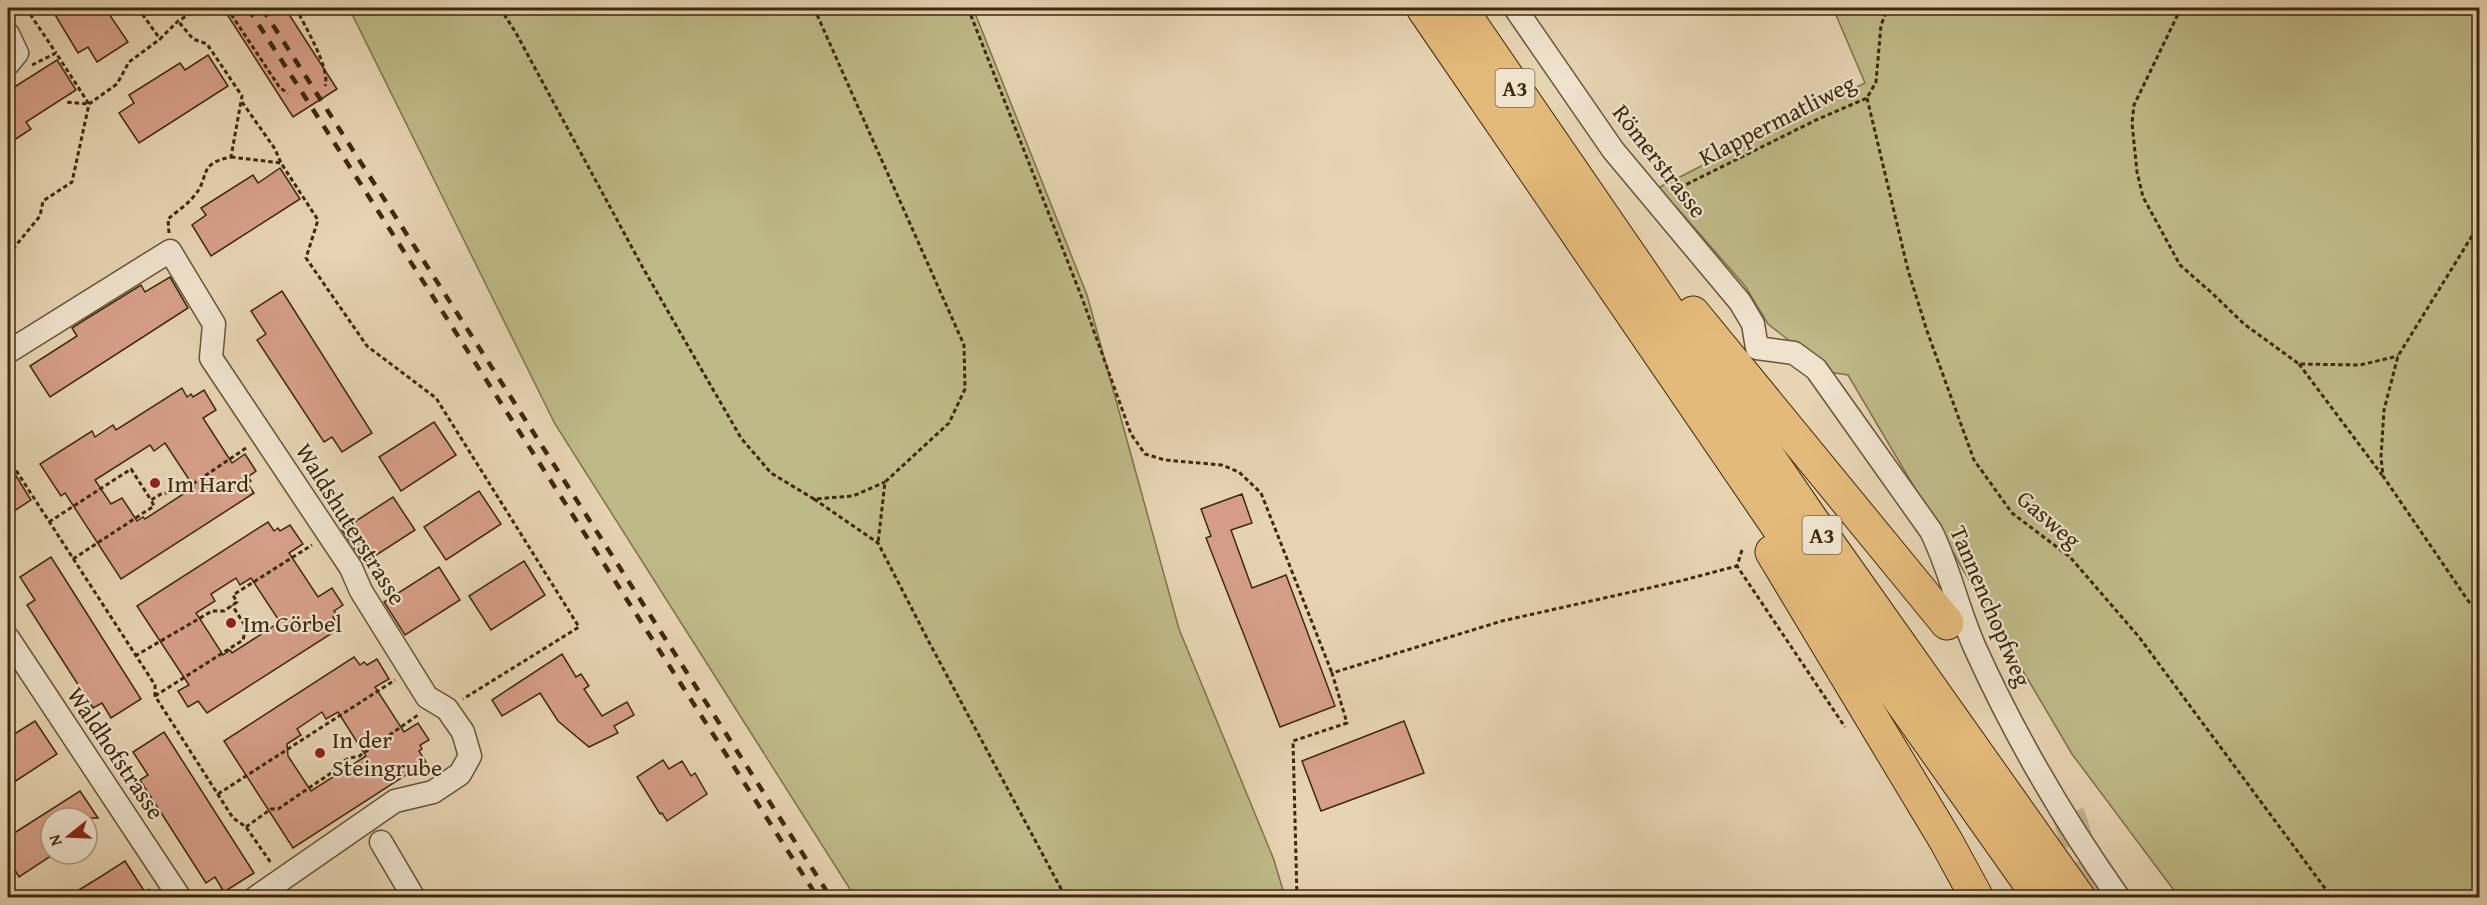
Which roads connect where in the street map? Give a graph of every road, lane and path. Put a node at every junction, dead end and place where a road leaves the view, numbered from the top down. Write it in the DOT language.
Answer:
graph roads {
  1 [pos="26,8"];
  2 [pos="138,8"];
  3 [pos="200,8"];
  4 [pos="227,8"];
  5 [pos="296,8"];
  6 [pos="500,8"];
  7 [pos="814,8"];
  8 [pos="968,8"];
  9 [pos="1423,8"];
  10 [pos="1460,8"];
  11 [pos="1515,8"];
  12 [pos="1888,8"];
  13 [pos="2181,8"];
  14 [pos="178,21"];
  15 [pos="160,39"];
  16 [pos="11,51"];
  17 [pos="56,53"];
  18 [pos="325,86"];
  19 [pos="288,93"];
  20 [pos="1867,98"];
  21 [pos="242,101"];
  22 [pos="65,102"];
  23 [pos="90,104"];
  24 [pos="231,157"];
  25 [pos="281,163"];
  26 [pos="1570,169"];
  27 [pos="1654,201"];
  28 [pos="2480,223"];
  29 [pos="170,251"];
  30 [pos="8,255"];
  31 [pos="1635,320"];
  32 [pos="9,348"];
  33 [pos="1757,348"];
  34 [pos="2398,356"];
  35 [pos="2299,364"];
  36 [pos="264,437"];
  37 [pos="8,458"];
  38 [pos="2383,476"];
  39 [pos="885,482"];
  40 [pos="814,499"];
  41 [pos="151,500"];
  42 [pos="49,522"];
  43 [pos="328,534"];
  44 [pos="878,543"];
  45 [pos="1742,550"];
  46 [pos="73,559"];
  47 [pos="1737,566"];
  48 [pos="232,605"];
  49 [pos="2480,614"];
  50 [pos="1947,623"];
  51 [pos="8,638"];
  52 [pos="135,656"];
  53 [pos="410,670"];
  54 [pos="1332,673"];
  55 [pos="155,696"];
  56 [pos="442,706"];
  57 [pos="1846,727"];
  58 [pos="218,794"];
  59 [pos="246,826"];
  60 [pos="381,842"];
  61 [pos="282,879"];
  62 [pos="180,897"];
  63 [pos="255,897"];
  64 [pos="414,897"];
  65 [pos="1066,897"];
  66 [pos="1297,897"];
  67 [pos="1977,897"];
  68 [pos="2040,897"];
  69 [pos="2079,897"];
  70 [pos="2120,897"];
  71 [pos="2337,897"];
  1 -- 17 [label="path"];
  2 -- 15 [label="path"];
  3 -- 14 [label="path"];
  4 -- 19 [label="path"];
  5 -- 18 [label="path"];
  6 -- 40 [label="path"];
  7 -- 39 [label="path"];
  8 -- 54 [label="path"];
  9 -- 31 [label="highway, A3"];
  10 -- 26 [label="highway, A3"];
  11 -- 27 [label="street, Römerstrasse"];
  12 -- 20 [label="path, Klappermatliweg"];
  13 -- 35 [label="path"];
  14 -- 15 [label="path"];
  14 -- 21 [label="path"];
  15 -- 23 [label="path"];
  16 -- 17 [label="path"];
  17 -- 23 [label="path"];
  20 -- 27 [label="path, Klappermatliweg"];
  20 -- 71 [label="path, Gasweg"];
  21 -- 24 [label="path"];
  21 -- 25 [label="path"];
  22 -- 23 [label="path"];
  23 -- 30 [label="path"];
  24 -- 25 [label="path"];
  24 -- 29 [label="path"];
  25 -- 56 [label="path"];
  26 -- 50 [label="highway, A3"];
  26 -- 69 [label="highway, A3"];
  27 -- 33 [label="street, Römerstrasse"];
  28 -- 34 [label="path"];
  29 -- 32 [label="street"];
  29 -- 36 [label="street, Waldshuterstrasse"];
  31 -- 67 [label="highway, A3"];
  31 -- 68 [label="highway, A3"];
  33 -- 70 [label="street, Tannenchopfweg"];
  34 -- 35 [label="path"];
  34 -- 38 [label="path"];
  35 -- 38 [label="path"];
  36 -- 41 [label="path"];
  36 -- 43 [label="street, Waldshuterstrasse"];
  37 -- 42 [label="path"];
  38 -- 49 [label="path"];
  39 -- 40 [label="path"];
  39 -- 44 [label="path"];
  40 -- 44 [label="path"];
  41 -- 42 [label="path"];
  41 -- 46 [label="path"];
  42 -- 46 [label="path"];
  43 -- 48 [label="path"];
  43 -- 53 [label="street, Waldshuterstrasse"];
  44 -- 65 [label="path"];
  45 -- 47 [label="path"];
  46 -- 52 [label="path"];
  47 -- 54 [label="path"];
  47 -- 57 [label="path"];
  48 -- 52 [label="path"];
  48 -- 55 [label="path"];
  51 -- 62 [label="street, Waldhofstrasse"];
  52 -- 55 [label="path"];
  53 -- 56 [label="street, Waldshuterstrasse"];
  53 -- 58 [label="path"];
  54 -- 66 [label="path"];
  55 -- 58 [label="path"];
  56 -- 59 [label="path"];
  56 -- 61 [label="street, Waldshuterstrasse"];
  58 -- 59 [label="path"];
  59 -- 61 [label="path"];
  60 -- 64 [label="street"];
  61 -- 63 [label="street, Waldshuterstrasse"];
}
